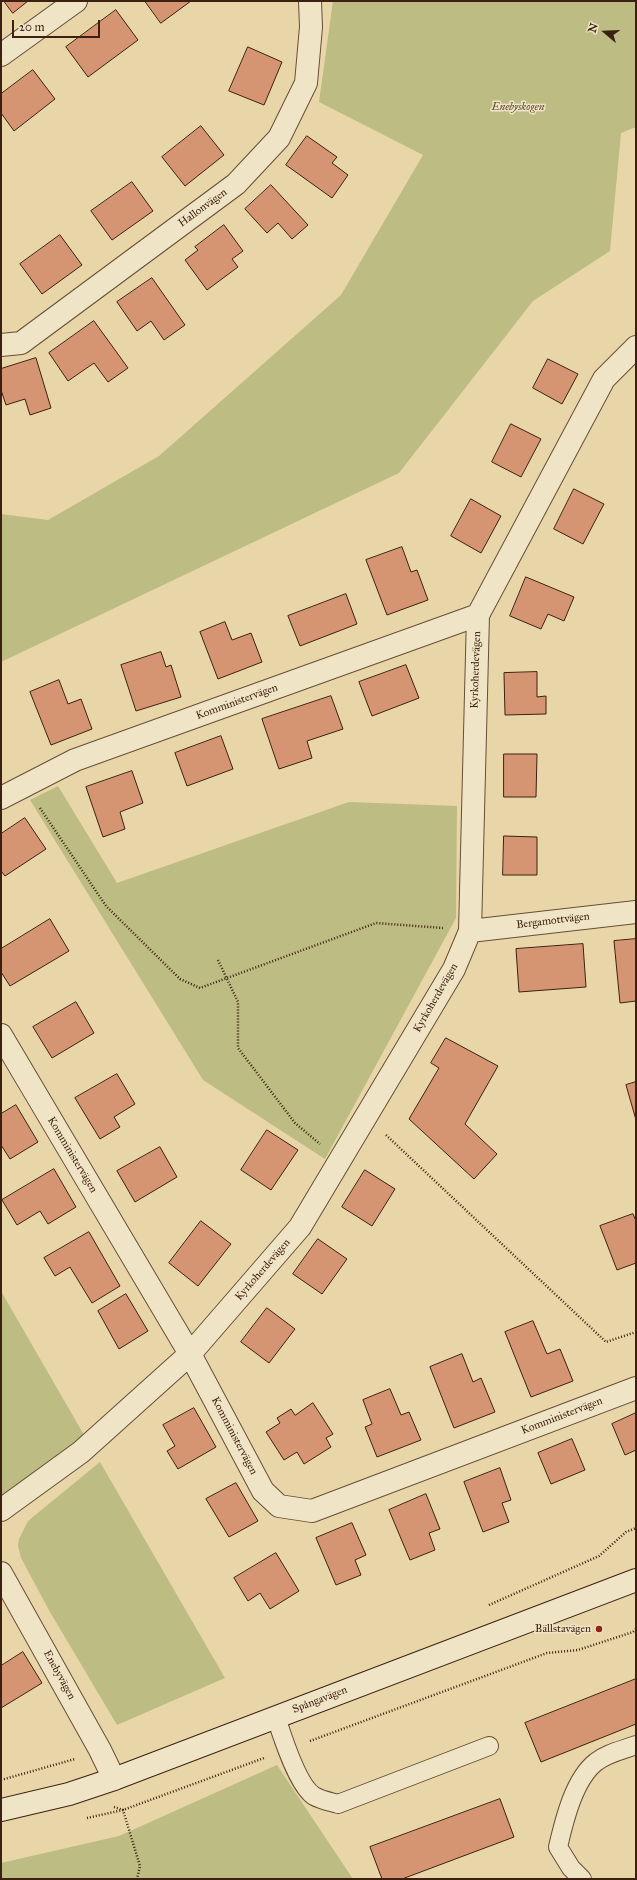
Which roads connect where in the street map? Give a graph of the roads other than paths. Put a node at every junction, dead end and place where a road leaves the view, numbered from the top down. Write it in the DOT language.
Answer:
graph roads {
  1 [pos="76,1"];
  2 [pos="310,1"];
  3 [pos="1,55"];
  4 [pos="1,346"];
  5 [pos="636,347"];
  6 [pos="478,615"];
  7 [pos="1,798"];
  8 [pos="636,912"];
  9 [pos="470,931"];
  10 [pos="1,1035"];
  11 [pos="190,1354"];
  12 [pos="636,1388"];
  13 [pos="1,1510"];
  14 [pos="1,1573"];
  15 [pos="636,1580"];
  16 [pos="276,1717"];
  17 [pos="636,1745"];
  18 [pos="489,1746"];
  19 [pos="114,1778"];
  20 [pos="1,1810"];
  21 [pos="582,1879"];
  1 -- 3 [label="street"];
  2 -- 4 [label="street, Hallonvägen"];
  5 -- 6 [label="street, Kyrkoherdevägen"];
  6 -- 7 [label="street, Komministervägen"];
  6 -- 9 [label="street, Kyrkoherdevägen"];
  8 -- 9 [label="street, Bergamottvägen"];
  9 -- 11 [label="street, Kyrkoherdevägen"];
  10 -- 11 [label="street, Komministervägen"];
  11 -- 12 [label="street, Komministervägen"];
  11 -- 13 [label="street, Kyrkoherdevägen"];
  14 -- 19 [label="street, Enebyvägen"];
  15 -- 16 [label="street, Spångavägen"];
  16 -- 18 [label="lane"];
  16 -- 19 [label="street, Spångavägen"];
  17 -- 21 [label="lane"];
  19 -- 20 [label="street, Spångavägen"];
}
